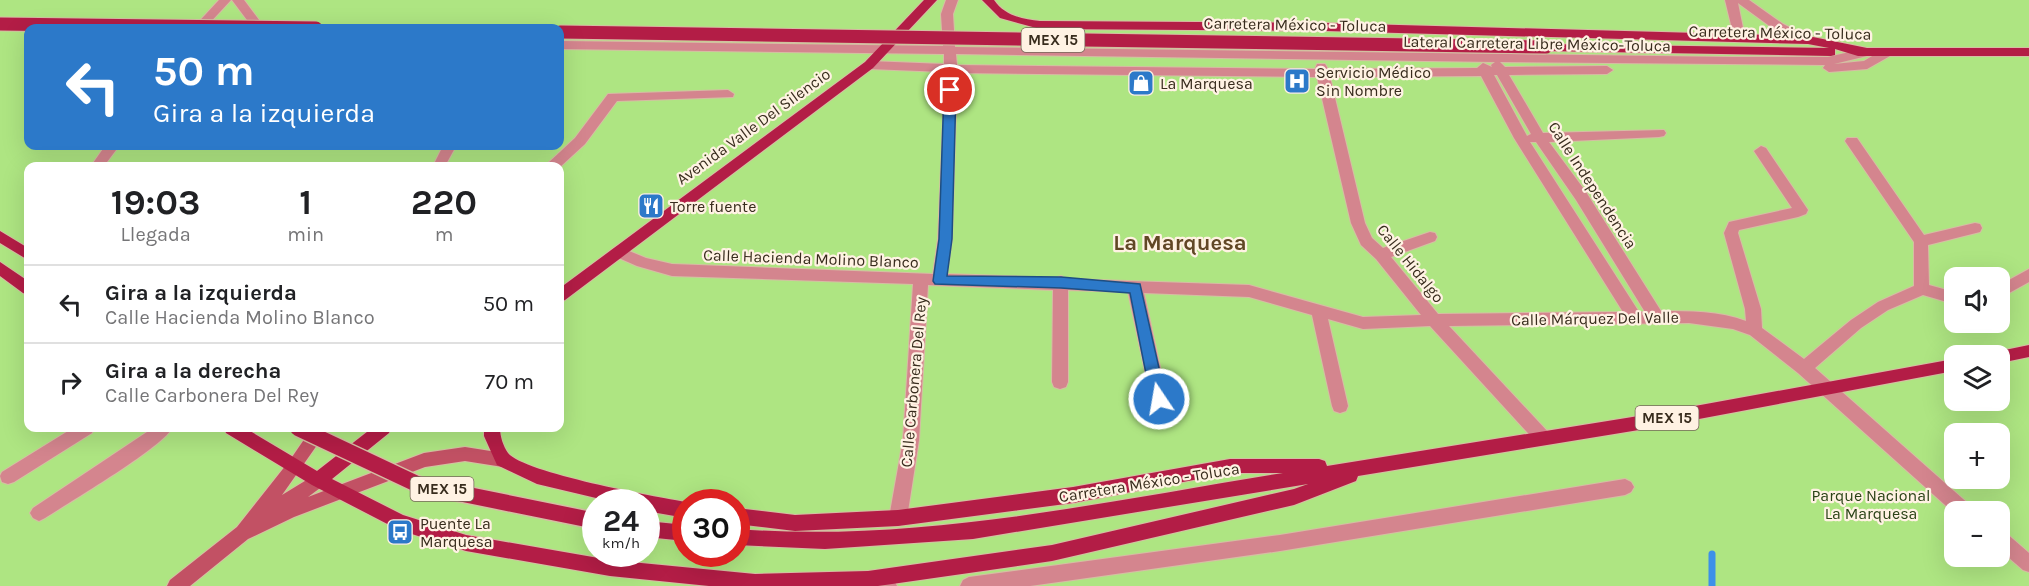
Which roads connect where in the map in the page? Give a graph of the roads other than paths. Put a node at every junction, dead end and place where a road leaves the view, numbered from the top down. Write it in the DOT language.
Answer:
graph roads {
  1 [pos="225,0"];
  2 [pos="238,0"];
  3 [pos="931,0"];
  4 [pos="952,0"];
  5 [pos="988,0"];
  6 [pos="1731,0"];
  7 [pos="1741,0"];
  8 [pos="0,24"];
  9 [pos="24,24"];
  10 [pos="204,24"];
  11 [pos="256,24"];
  12 [pos="564,32"];
  13 [pos="1739,38"];
  14 [pos="1808,40"];
  15 [pos="564,45"];
  16 [pos="882,51"];
  17 [pos="950,51"];
  18 [pos="1867,52"];
  19 [pos="2029,52"];
  20 [pos="1886,53"];
  21 [pos="1317,57"];
  22 [pos="869,65"];
  23 [pos="1494,68"];
  24 [pos="951,69"];
  25 [pos="1323,74"];
  26 [pos="728,94"];
  27 [pos="1659,133"];
  28 [pos="1521,138"];
  29 [pos="1539,138"];
  30 [pos="1852,141"];
  31 [pos="1761,152"];
  32 [pos="556,162"];
  33 [pos="1581,196"];
  34 [pos="1560,200"];
  35 [pos="1975,228"];
  36 [pos="1430,237"];
  37 [pos="4,239"];
  38 [pos="1921,241"];
  39 [pos="617,251"];
  40 [pos="24,252"];
  41 [pos="1381,255"];
  42 [pos="0,268"];
  43 [pos="2029,275"];
  44 [pos="921,280"];
  45 [pos="939,281"];
  46 [pos="1061,282"];
  47 [pos="24,286"];
  48 [pos="2010,286"];
  49 [pos="1136,288"];
  50 [pos="1922,289"];
  51 [pos="564,293"];
  52 [pos="1944,295"];
  53 [pos="1319,312"];
  54 [pos="1635,318"];
  55 [pos="1657,318"];
  56 [pos="1434,320"];
  57 [pos="1755,331"];
  58 [pos="2029,351"];
  59 [pos="2010,355"];
  60 [pos="1944,367"];
  61 [pos="1804,368"];
  62 [pos="1060,382"];
  63 [pos="1827,388"];
  64 [pos="1159,399"];
  65 [pos="1340,406"];
  66 [pos="80,432"];
  67 [pos="159,432"];
  68 [pos="239,432"];
  69 [pos="307,432"];
  70 [pos="318,432"];
  71 [pos="378,432"];
  72 [pos="492,432"];
  73 [pos="1542,437"];
  74 [pos="503,460"];
  75 [pos="1379,464"];
  76 [pos="296,465"];
  77 [pos="8,477"];
  78 [pos="318,480"];
  79 [pos="1625,488"];
  80 [pos="586,489"];
  81 [pos="341,491"];
  82 [pos="1954,501"];
  83 [pos="39,513"];
  84 [pos="582,518"];
  85 [pos="750,518"];
  86 [pos="898,518"];
  87 [pos="241,534"];
  88 [pos="750,538"];
  89 [pos="2010,548"];
  90 [pos="2029,564"];
  91 [pos="868,579"];
  92 [pos="176,586"];
  93 [pos="888,586"];
  94 [pos="969,586"];
  1 -- 10 [label="street"];
  2 -- 11 [label="street"];
  3 -- 16 [label="main road, Avenida Valle Del Silencio"];
  4 -- 17 [label="street, Calle Carbonera Del Rey"];
  5 -- 13 [label="main road"];
  6 -- 13 [label="street"];
  7 -- 14 [label="street"];
  8 -- 9 [label="main road, bridge"];
  12 -- 18 [label="main road, Carretera México - Toluca / MEX 15, bridge"];
  13 -- 14 [label="main road"];
  14 -- 18 [label="main road"];
  15 -- 16 [label="street, Lateral Carretera Libre México-Toluca"];
  16 -- 17 [label="street, Lateral Carretera Libre México-Toluca"];
  16 -- 22 [label="main road, Avenida Valle Del Silencio"];
  17 -- 21 [label="street, Lateral Carretera Libre México-Toluca"];
  17 -- 24 [label="street, Calle Carbonera Del Rey"];
  18 -- 20 [label="main road, Carretera México - Toluca / MEX 15"];
  18 -- 23 [label="street, Lateral Carretera Libre México-Toluca"];
  19 -- 20 [label="main road, Carretera México - Toluca / MEX 15"];
  20 -- 23 [label="street"];
  21 -- 23 [label="street, Lateral Carretera Libre México-Toluca"];
  21 -- 25 [label="street, Calle Hidalgo"];
  22 -- 24 [label="street"];
  22 -- 39 [label="main road, Avenida Valle Del Silencio"];
  23 -- 25 [label="street"];
  23 -- 28 [label="street"];
  23 -- 29 [label="street, Calle Independencia"];
  24 -- 25 [label="street"];
  24 -- 45 [label="street, Calle Carbonera Del Rey"];
  25 -- 41 [label="street, Calle Hidalgo"];
  26 -- 32 [label="street"];
  27 -- 29 [label="street"];
  28 -- 29 [label="street"];
  28 -- 34 [label="street"];
  29 -- 33 [label="street, Calle Independencia"];
  30 -- 38 [label="street"];
  31 -- 57 [label="street"];
  33 -- 34 [label="street"];
  33 -- 55 [label="street, Calle Independencia"];
  34 -- 54 [label="street"];
  35 -- 38 [label="street"];
  36 -- 41 [label="street"];
  37 -- 40 [label="main road"];
  38 -- 50 [label="street"];
  39 -- 44 [label="street, Calle Hacienda Molino Blanco"];
  39 -- 51 [label="main road, Avenida Valle Del Silencio"];
  41 -- 56 [label="street, Calle Hidalgo"];
  42 -- 47 [label="main road"];
  43 -- 48 [label="street"];
  44 -- 45 [label="street, Calle Hacienda Molino Blanco"];
  44 -- 86 [label="street, Calle Carbonera Del Rey"];
  45 -- 46 [label="street, Calle Hacienda Molino Blanco"];
  46 -- 49 [label="street, Calle Hacienda Molino Blanco"];
  46 -- 62 [label="street"];
  49 -- 53 [label="street, Calle Hacienda Molino Blanco"];
  49 -- 64 [label="street"];
  50 -- 52 [label="street"];
  50 -- 61 [label="street"];
  53 -- 56 [label="street, Calle Hacienda Molino Blanco"];
  53 -- 65 [label="street"];
  54 -- 55 [label="street, Calle Márquez Del Valle"];
  54 -- 56 [label="street, Calle Márquez Del Valle"];
  55 -- 57 [label="street, Calle Márquez Del Valle"];
  56 -- 73 [label="street, Calle Hidalgo"];
  57 -- 61 [label="street, Calle Márquez Del Valle"];
  58 -- 59 [label="main road"];
  60 -- 63 [label="main road, Carretera México - Toluca / MEX 15"];
  61 -- 63 [label="street, Calle Márquez Del Valle"];
  63 -- 73 [label="main road, Carretera México - Toluca / MEX 15"];
  63 -- 82 [label="street, Calle Márquez Del Valle"];
  66 -- 77 [label="street"];
  67 -- 83 [label="street"];
  68 -- 76 [label="main road"];
  69 -- 84 [label="main road, MEX 15, bridge"];
  70 -- 76 [label="main road"];
  71 -- 78 [label="main road"];
  72 -- 74 [label="main road"];
  73 -- 75 [label="main road, Carretera México - Toluca / MEX 15"];
  74 -- 80 [label="main road"];
  74 -- 81 [label="main road"];
  75 -- 86 [label="main road"];
  75 -- 88 [label="main road, Carretera México - Toluca / MEX 15"];
  75 -- 91 [label="main road"];
  76 -- 78 [label="main road"];
  76 -- 87 [label="main road"];
  78 -- 81 [label="main road"];
  78 -- 87 [label="main road"];
  79 -- 94 [label="street"];
  81 -- 87 [label="main road"];
  81 -- 91 [label="main road"];
  85 -- 86 [label="main road"];
  87 -- 92 [label="main road"];
  89 -- 90 [label="street"];
  91 -- 93 [label="street"];
}
